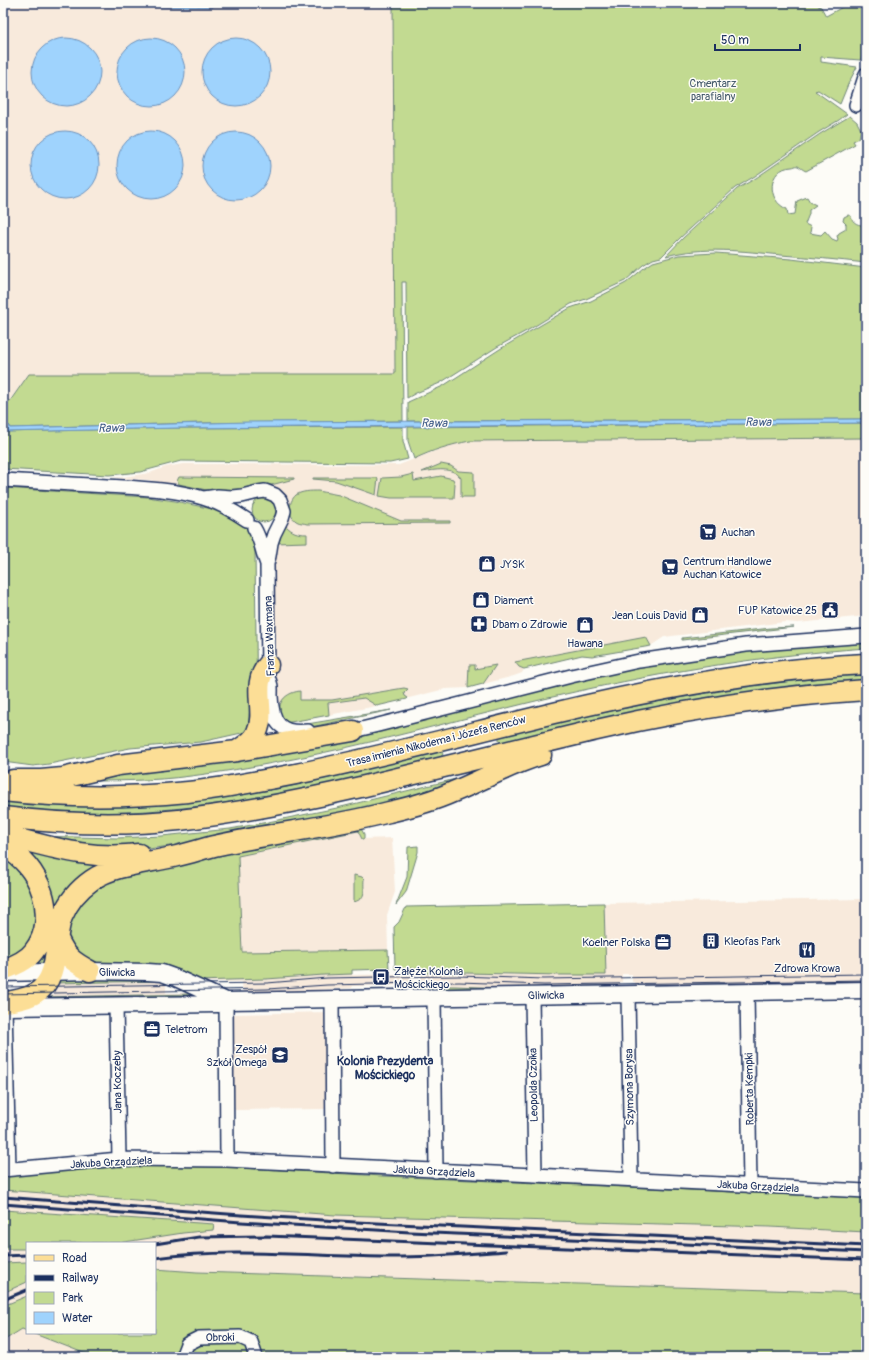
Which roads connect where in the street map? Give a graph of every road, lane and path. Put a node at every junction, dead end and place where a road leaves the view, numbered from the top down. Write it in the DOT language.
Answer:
graph roads {
  1 [pos="866,74"];
  2 [pos="856,105"];
  3 [pos="3,480"];
  4 [pos="252,494"];
  5 [pos="204,498"];
  6 [pos="250,524"];
  7 [pos="278,524"];
  8 [pos="267,564"];
  9 [pos="866,636"];
  10 [pos="866,664"];
  11 [pos="269,674"];
  12 [pos="866,690"];
  13 [pos="353,731"];
  14 [pos="591,731"];
  15 [pos="237,751"];
  16 [pos="3,780"];
  17 [pos="3,791"];
  18 [pos="3,817"];
  19 [pos="3,835"];
  20 [pos="3,847"];
  21 [pos="212,847"];
  22 [pos="58,939"];
  23 [pos="3,971"];
  24 [pos="90,971"];
  25 [pos="51,972"];
  26 [pos="866,990"];
  27 [pos="747,992"];
  28 [pos="628,994"];
  29 [pos="532,996"];
  30 [pos="434,997"];
  31 [pos="332,999"];
  32 [pos="226,1001"];
  33 [pos="4,1006"];
  34 [pos="116,1006"];
  35 [pos="119,1159"];
  36 [pos="227,1160"];
  37 [pos="333,1166"];
  38 [pos="6,1169"];
  39 [pos="436,1171"];
  40 [pos="535,1175"];
  41 [pos="631,1179"];
  42 [pos="750,1186"];
  43 [pos="866,1191"];
  44 [pos="182,1357"];
  45 [pos="256,1357"];
  1 -- 2 [label="street"];
  3 -- 5 [label="street"];
  4 -- 5 [label="street"];
  4 -- 6 [label="street"];
  4 -- 7 [label="street"];
  5 -- 6 [label="street"];
  6 -- 7 [label="street"];
  6 -- 8 [label="street"];
  7 -- 8 [label="street"];
  8 -- 11 [label="street, Franza Waxmana"];
  9 -- 13 [label="street"];
  10 -- 17 [label="main road, Trasa imienia Nikodema i Józefa Renców"];
  11 -- 13 [label="street, Franza Waxmana"];
  11 -- 15 [label="main road"];
  12 -- 14 [label="main road"];
  13 -- 15 [label="main road"];
  14 -- 18 [label="main road"];
  14 -- 21 [label="main road"];
  15 -- 16 [label="main road"];
  19 -- 21 [label="main road"];
  20 -- 23 [label="main road"];
  21 -- 22 [label="main road"];
  22 -- 24 [label="main road"];
  22 -- 25 [label="main road"];
  23 -- 25 [label="street, Gliwicka"];
  24 -- 25 [label="street, Gliwicka"];
  24 -- 32 [label="street, Gliwicka"];
  25 -- 33 [label="main road"];
  26 -- 27 [label="street, Gliwicka"];
  27 -- 28 [label="street, Gliwicka"];
  27 -- 42 [label="street, Roberta Kempki"];
  28 -- 29 [label="street, Gliwicka"];
  28 -- 41 [label="street, Szymona Borysa"];
  29 -- 30 [label="street, Gliwicka"];
  29 -- 40 [label="street, Leopolda Czoika"];
  30 -- 31 [label="street, Gliwicka"];
  30 -- 39 [label="street"];
  31 -- 32 [label="street, Gliwicka"];
  31 -- 37 [label="street"];
  32 -- 34 [label="street, Gliwicka"];
  32 -- 36 [label="street"];
  33 -- 34 [label="street, Gliwicka"];
  33 -- 38 [label="street"];
  34 -- 35 [label="street, Jana Koczeby"];
  35 -- 36 [label="street, Jakuba Grządziela"];
  35 -- 38 [label="street, Jakuba Grządziela"];
  36 -- 37 [label="street, Jakuba Grządziela"];
  37 -- 39 [label="street, Jakuba Grządziela"];
  39 -- 40 [label="street, Jakuba Grządziela"];
  40 -- 41 [label="street, Jakuba Grządziela"];
  41 -- 42 [label="street, Jakuba Grządziela"];
  42 -- 43 [label="street, Jakuba Grządziela"];
  44 -- 45 [label="street, Obroki"];
}
